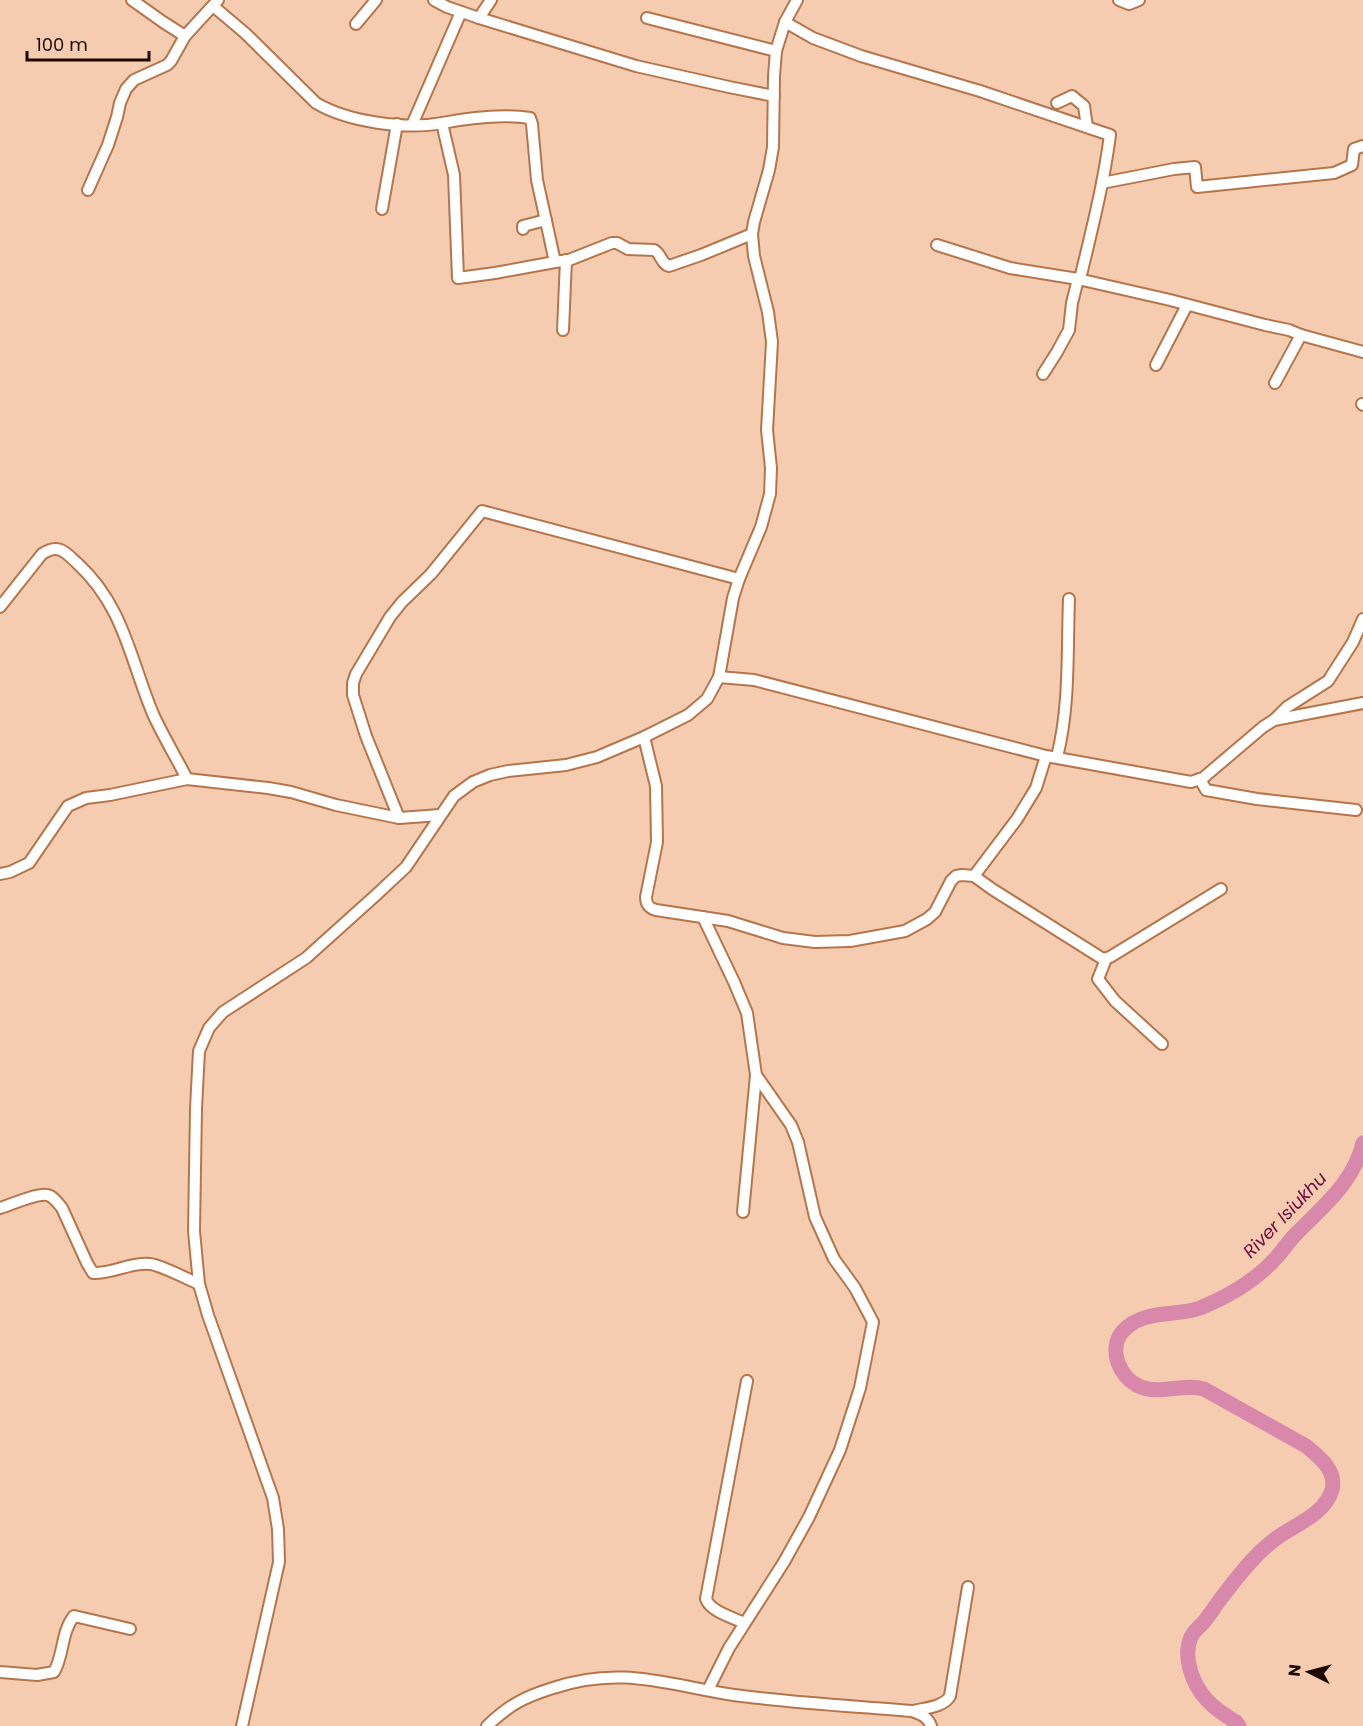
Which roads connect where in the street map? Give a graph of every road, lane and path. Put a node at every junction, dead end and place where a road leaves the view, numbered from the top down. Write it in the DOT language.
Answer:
graph roads {
  1 [pos="132,0"];
  2 [pos="376,0"];
  3 [pos="434,0"];
  4 [pos="491,0"];
  5 [pos="797,0"];
  6 [pos="1119,0"];
  7 [pos="1139,0"];
  8 [pos="216,3"];
  9 [pos="461,12"];
  10 [pos="478,18"];
  11 [pos="647,18"];
  12 [pos="785,22"];
  13 [pos="356,24"];
  14 [pos="185,36"];
  15 [pos="776,51"];
  16 [pos="774,96"];
  17 [pos="1056,103"];
  18 [pos="442,123"];
  19 [pos="398,124"];
  20 [pos="412,125"];
  21 [pos="1087,127"];
  22 [pos="1363,146"];
  23 [pos="1102,183"];
  24 [pos="88,190"];
  25 [pos="382,209"];
  26 [pos="546,220"];
  27 [pos="524,229"];
  28 [pos="752,234"];
  29 [pos="937,245"];
  30 [pos="560,261"];
  31 [pos="1078,279"];
  32 [pos="1187,305"];
  33 [pos="563,330"];
  34 [pos="1301,335"];
  35 [pos="1363,352"];
  36 [pos="1156,365"];
  37 [pos="1043,374"];
  38 [pos="1275,383"];
  39 [pos="739,579"];
  40 [pos="1069,599"];
  41 [pos="0,608"];
  42 [pos="1363,619"];
  43 [pos="719,677"];
  44 [pos="1363,703"];
  45 [pos="1274,720"];
  46 [pos="644,737"];
  47 [pos="1051,756"];
  48 [pos="187,779"];
  49 [pos="1200,779"];
  50 [pos="1356,810"];
  51 [pos="440,815"];
  52 [pos="399,818"];
  53 [pos="0,874"];
  54 [pos="974,876"];
  55 [pos="1221,889"];
  56 [pos="703,917"];
  57 [pos="1106,959"];
  58 [pos="1162,1044"];
  59 [pos="756,1075"];
  60 [pos="0,1208"];
  61 [pos="743,1212"];
  62 [pos="199,1284"];
  63 [pos="747,1381"];
  64 [pos="968,1587"];
  65 [pos="744,1623"];
  66 [pos="130,1629"];
  67 [pos="0,1672"];
  68 [pos="708,1690"];
  69 [pos="912,1711"];
  70 [pos="242,1726"];
  71 [pos="487,1726"];
  72 [pos="931,1726"];
  1 -- 14 [label="street"];
  2 -- 13 [label="street"];
  3 -- 9 [label="street"];
  4 -- 10 [label="street"];
  5 -- 12 [label="street"];
  6 -- 7 [label="street"];
  8 -- 14 [label="street"];
  8 -- 19 [label="street"];
  9 -- 10 [label="street"];
  9 -- 20 [label="street"];
  10 -- 16 [label="street"];
  11 -- 15 [label="street"];
  12 -- 15 [label="street"];
  12 -- 21 [label="street"];
  14 -- 24 [label="street"];
  15 -- 16 [label="street"];
  16 -- 28 [label="street"];
  17 -- 21 [label="street"];
  18 -- 20 [label="street"];
  18 -- 26 [label="street"];
  18 -- 30 [label="street"];
  19 -- 20 [label="street"];
  19 -- 25 [label="street"];
  21 -- 23 [label="street"];
  22 -- 23 [label="street"];
  23 -- 31 [label="street"];
  26 -- 27 [label="street"];
  26 -- 30 [label="street"];
  28 -- 30 [label="street"];
  28 -- 39 [label="street"];
  29 -- 31 [label="street"];
  30 -- 33 [label="street"];
  31 -- 32 [label="street"];
  31 -- 37 [label="street"];
  32 -- 34 [label="street"];
  32 -- 36 [label="street"];
  34 -- 35 [label="street"];
  34 -- 38 [label="street"];
  39 -- 43 [label="street"];
  39 -- 52 [label="street"];
  40 -- 47 [label="street"];
  41 -- 48 [label="street"];
  42 -- 45 [label="street"];
  43 -- 46 [label="street"];
  43 -- 47 [label="street"];
  44 -- 45 [label="street"];
  45 -- 49 [label="street"];
  46 -- 51 [label="street"];
  46 -- 56 [label="street"];
  47 -- 49 [label="street"];
  47 -- 54 [label="street"];
  48 -- 52 [label="street"];
  48 -- 53 [label="street"];
  49 -- 50 [label="street"];
  51 -- 52 [label="street"];
  51 -- 62 [label="street"];
  54 -- 56 [label="street"];
  54 -- 57 [label="street"];
  55 -- 57 [label="street"];
  56 -- 59 [label="street"];
  57 -- 58 [label="street"];
  59 -- 61 [label="street"];
  59 -- 65 [label="street"];
  60 -- 62 [label="street"];
  62 -- 70 [label="street"];
  63 -- 65 [label="street"];
  64 -- 69 [label="street"];
  65 -- 68 [label="street"];
  66 -- 67 [label="street"];
  68 -- 69 [label="street"];
  68 -- 71 [label="street"];
  69 -- 72 [label="street"];
}
